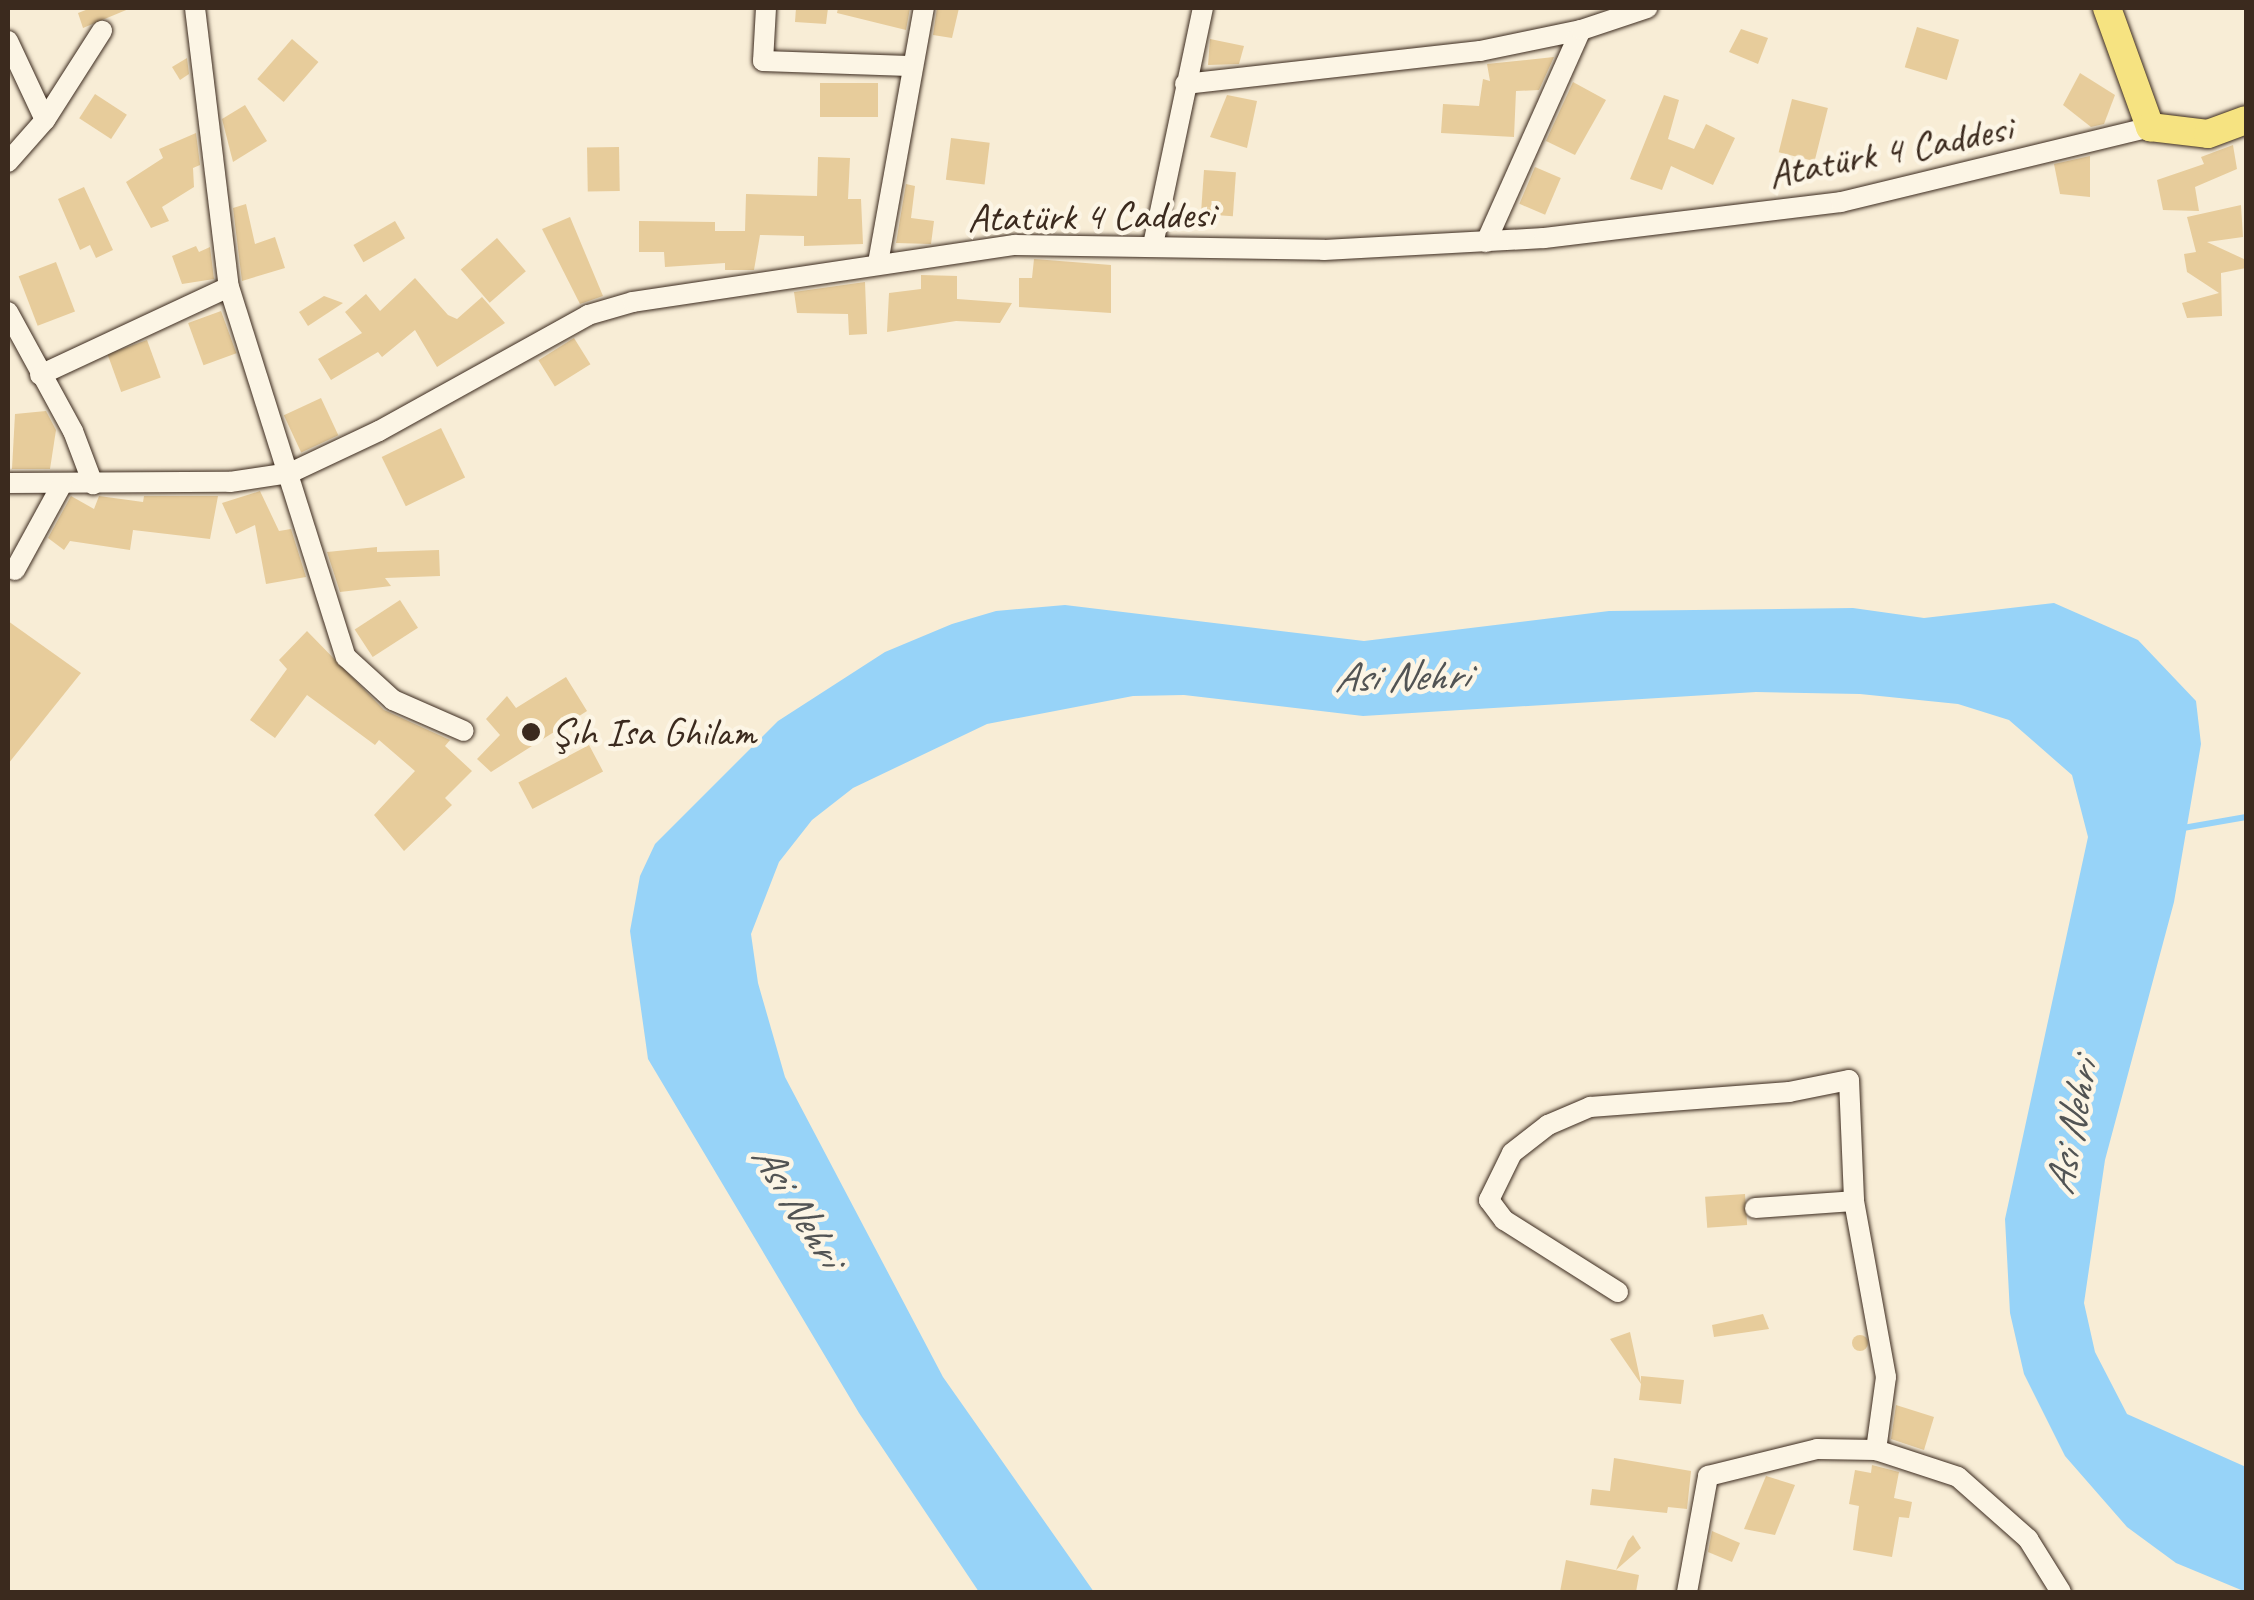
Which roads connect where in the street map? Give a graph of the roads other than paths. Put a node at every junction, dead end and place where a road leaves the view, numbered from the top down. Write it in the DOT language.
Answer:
graph roads {
  1 [pos="194,8"];
  2 [pos="766,8"];
  3 [pos="924,8"];
  4 [pos="1203,8"];
  5 [pos="1648,8"];
  6 [pos="2107,8"];
  7 [pos="1581,30"];
  8 [pos="102,31"];
  9 [pos="8,41"];
  10 [pos="909,66"];
  11 [pos="1185,84"];
  12 [pos="45,120"];
  13 [pos="2246,120"];
  14 [pos="2150,127"];
  15 [pos="8,162"];
  16 [pos="1486,242"];
  17 [pos="1153,245"];
  18 [pos="878,262"];
  19 [pos="228,287"];
  20 [pos="8,312"];
  21 [pos="40,374"];
  22 [pos="290,473"];
  23 [pos="8,483"];
  24 [pos="62,484"];
  25 [pos="93,484"];
  26 [pos="15,570"];
  27 [pos="464,731"];
  28 [pos="1854,1201"];
  29 [pos="1756,1208"];
  30 [pos="1618,1292"];
  31 [pos="1876,1450"];
  32 [pos="1687,1592"];
  33 [pos="2061,1592"];
  1 -- 19 [label="street"];
  2 -- 10 [label="street"];
  3 -- 10 [label="street"];
  4 -- 11 [label="street"];
  5 -- 7 [label="street"];
  6 -- 14 [label="main road"];
  7 -- 11 [label="street"];
  7 -- 16 [label="street"];
  8 -- 12 [label="street"];
  9 -- 12 [label="street"];
  10 -- 18 [label="street"];
  11 -- 17 [label="street"];
  12 -- 15 [label="street"];
  13 -- 14 [label="main road"];
  14 -- 16 [label="street, Atatürk 4 Caddesi"];
  16 -- 17 [label="street, Atatürk 4 Caddesi"];
  17 -- 18 [label="street, Atatürk 4 Caddesi"];
  18 -- 22 [label="street, Atatürk 4 Caddesi"];
  19 -- 21 [label="street"];
  19 -- 22 [label="street"];
  20 -- 21 [label="street"];
  21 -- 25 [label="street"];
  22 -- 25 [label="street, Atatürk 4 Caddesi"];
  22 -- 27 [label="street"];
  23 -- 24 [label="street, Atatürk 4 Caddesi"];
  24 -- 25 [label="street, Atatürk 4 Caddesi"];
  24 -- 26 [label="street"];
  28 -- 29 [label="street"];
  28 -- 30 [label="street"];
  28 -- 31 [label="street"];
  31 -- 32 [label="street"];
  31 -- 33 [label="street"];
}
